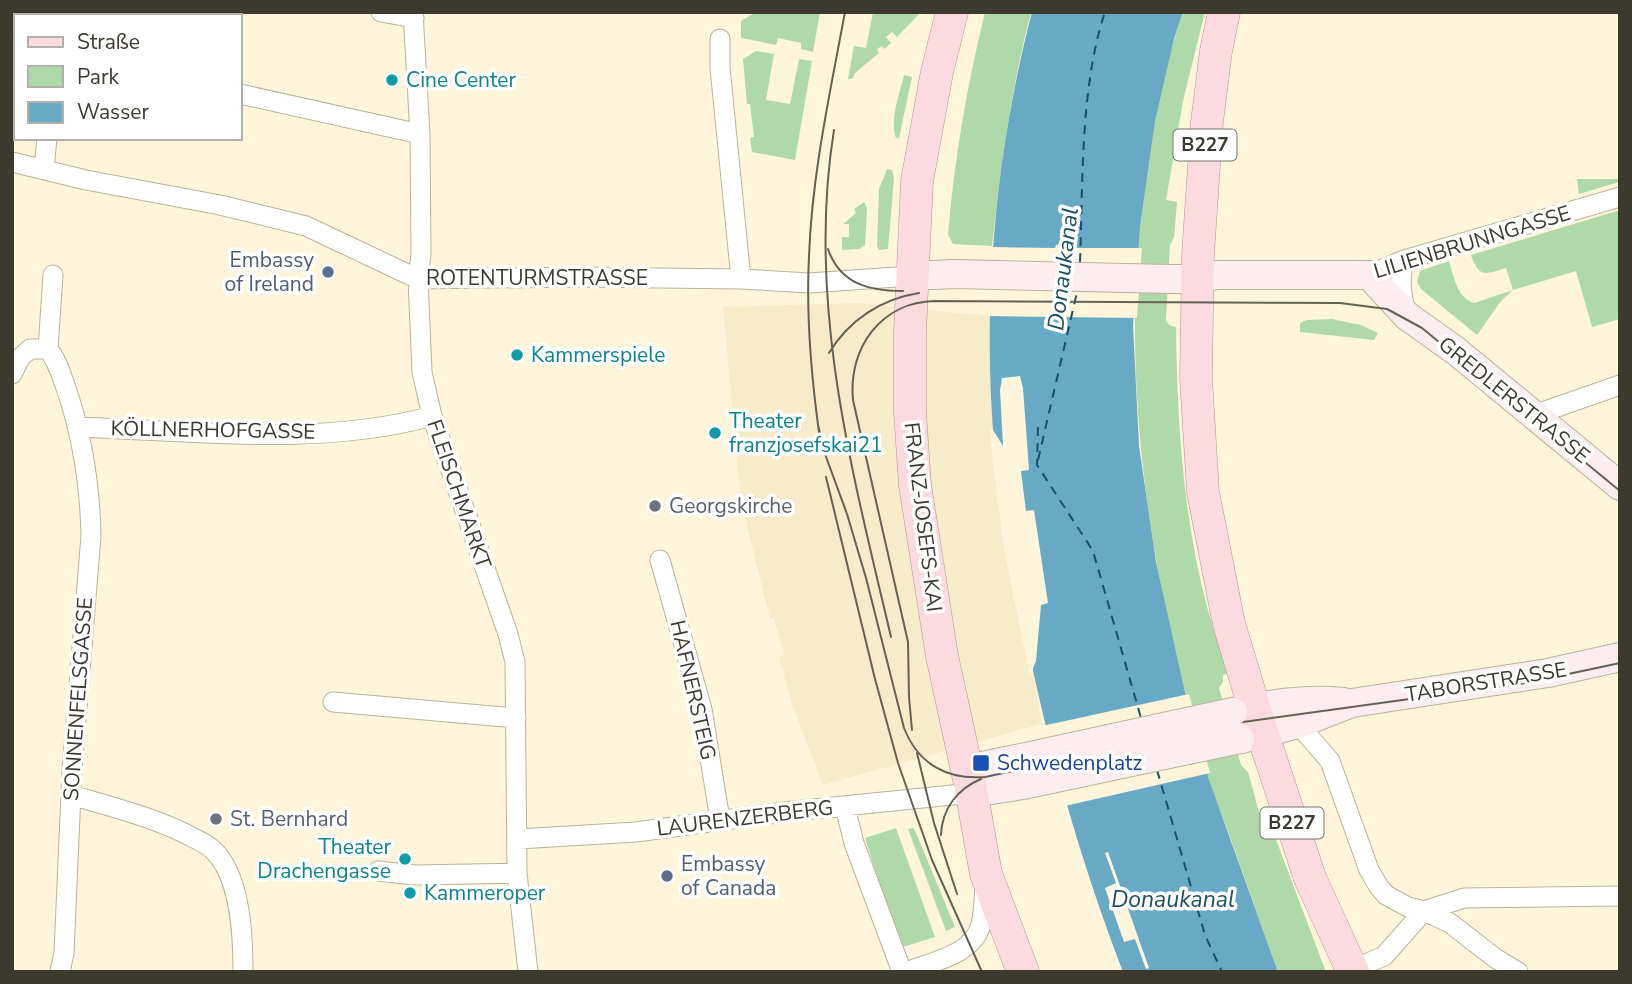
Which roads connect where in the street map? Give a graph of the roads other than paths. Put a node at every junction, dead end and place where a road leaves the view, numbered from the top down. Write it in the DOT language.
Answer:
graph roads {
  1 [pos="381,12"];
  2 [pos="952,12"];
  3 [pos="1224,12"];
  4 [pos="414,15"];
  5 [pos="720,39"];
  6 [pos="242,94"];
  7 [pos="419,134"];
  8 [pos="47,140"];
  9 [pos="12,162"];
  10 [pos="44,169"];
  11 [pos="1620,197"];
  12 [pos="1404,260"];
  13 [pos="53,275"];
  14 [pos="1369,275"];
  15 [pos="911,276"];
  16 [pos="418,279"];
  17 [pos="741,279"];
  18 [pos="1184,279"];
  19 [pos="1407,316"];
  20 [pos="48,349"];
  21 [pos="12,374"];
  22 [pos="1620,385"];
  23 [pos="1534,415"];
  24 [pos="432,416"];
  25 [pos="78,427"];
  26 [pos="1620,486"];
  27 [pos="660,561"];
  28 [pos="1620,657"];
  29 [pos="333,702"];
  30 [pos="1352,703"];
  31 [pos="516,718"];
  32 [pos="1247,723"];
  33 [pos="1298,724"];
  34 [pos="969,781"];
  35 [pos="71,795"];
  36 [pos="845,807"];
  37 [pos="720,820"];
  38 [pos="518,839"];
  39 [pos="378,871"];
  40 [pos="517,873"];
  41 [pos="986,874"];
  42 [pos="1611,896"];
  43 [pos="1424,911"];
  44 [pos="62,963"];
  45 [pos="1352,971"];
  46 [pos="243,972"];
  47 [pos="528,972"];
  48 [pos="904,972"];
  49 [pos="1023,972"];
  50 [pos="1518,972"];
  1 -- 4 [label="street"];
  2 -- 15 [label="main road, FRANZ-JOSEFS-KAI"];
  3 -- 18 [label="main road, B227"];
  4 -- 7 [label="street, FLEISCHMARKT"];
  5 -- 17 [label="street"];
  6 -- 7 [label="street"];
  7 -- 16 [label="street, FLEISCHMARKT"];
  8 -- 10 [label="street"];
  9 -- 10 [label="street, ROTENTURMSTRASSE"];
  10 -- 16 [label="street, ROTENTURMSTRASSE"];
  11 -- 12 [label="street, LILIENBRUNNGASSE"];
  12 -- 14 [label="street, LILIENBRUNNGASSE"];
  12 -- 19 [label="street"];
  13 -- 20 [label="street"];
  14 -- 18 [label="main road, LILIENBRUNNGASSE"];
  14 -- 19 [label="main road, GREDLERSTRASSE"];
  15 -- 17 [label="street, ROTENTURMSTRASSE"];
  15 -- 18 [label="main road, LILIENBRUNNGASSE"];
  15 -- 34 [label="main road, FRANZ-JOSEFS-KAI"];
  16 -- 17 [label="street, ROTENTURMSTRASSE"];
  16 -- 24 [label="street, FLEISCHMARKT"];
  18 -- 32 [label="main road, B227"];
  19 -- 23 [label="main road, GREDLERSTRASSE"];
  20 -- 21 [label="street"];
  20 -- 25 [label="street, SONNENFELSGASSE"];
  22 -- 23 [label="street"];
  23 -- 26 [label="main road, GREDLERSTRASSE"];
  24 -- 25 [label="street, KÖLLNERHOFGASSE"];
  24 -- 31 [label="street, FLEISCHMARKT"];
  25 -- 35 [label="street, SONNENFELSGASSE"];
  27 -- 37 [label="street, HAFNERSTEIG"];
  28 -- 30 [label="main road, TABORSTRASSE"];
  29 -- 31 [label="street"];
  30 -- 32 [label="main road, TABORSTRASSE"];
  30 -- 33 [label="main road, TABORSTRASSE"];
  31 -- 38 [label="street, FLEISCHMARKT"];
  32 -- 33 [label="main road, TABORSTRASSE"];
  32 -- 34 [label="main road, bridge"];
  32 -- 34 [label="main road, bridge"];
  32 -- 45 [label="main road, B227"];
  33 -- 43 [label="street"];
  34 -- 36 [label="street, LAURENZERBERG"];
  34 -- 41 [label="main road, FRANZ-JOSEFS-KAI"];
  35 -- 44 [label="street, SONNENFELSGASSE"];
  35 -- 46 [label="street"];
  36 -- 37 [label="street, LAURENZERBERG"];
  36 -- 48 [label="street"];
  37 -- 38 [label="street, LAURENZERBERG"];
  38 -- 40 [label="street, FLEISCHMARKT"];
  39 -- 40 [label="street"];
  40 -- 47 [label="street, FLEISCHMARKT"];
  41 -- 48 [label="street"];
  41 -- 49 [label="main road, FRANZ-JOSEFS-KAI"];
  42 -- 43 [label="street"];
  43 -- 45 [label="street"];
  43 -- 50 [label="street"];
}
